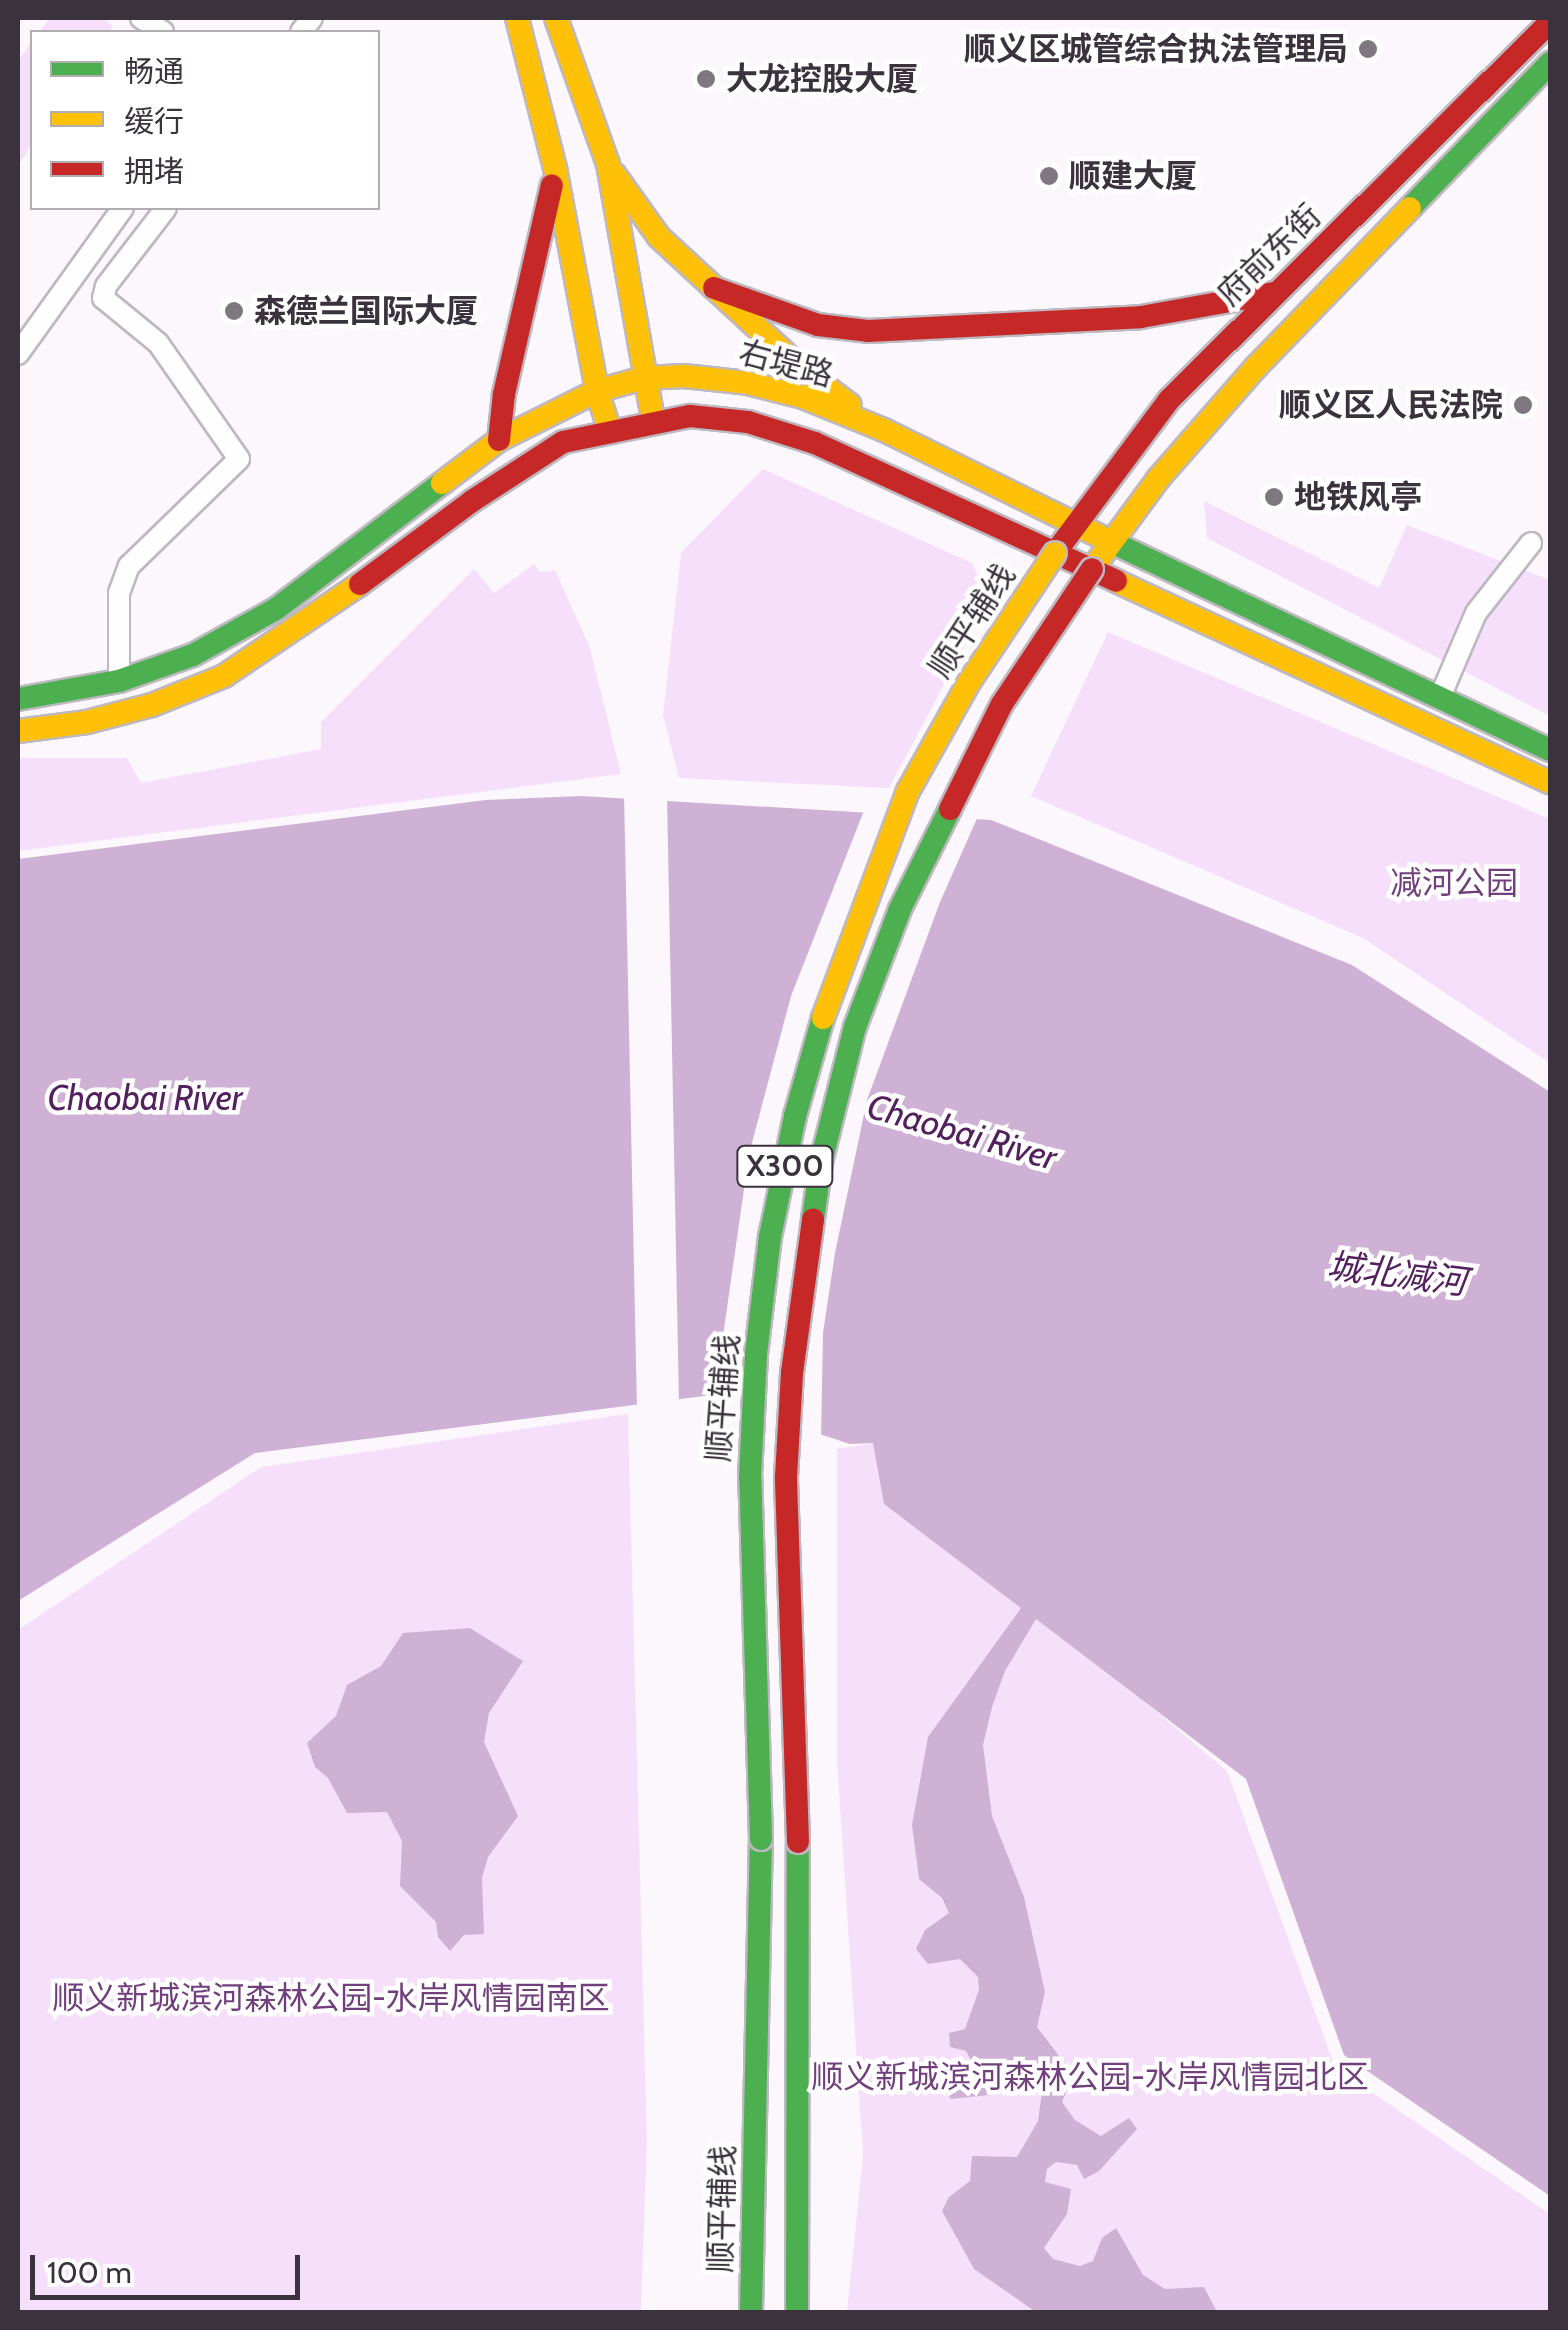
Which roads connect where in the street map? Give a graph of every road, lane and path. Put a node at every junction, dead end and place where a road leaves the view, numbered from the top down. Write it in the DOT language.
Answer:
graph roads {
  1 [pos="517,18"];
  2 [pos="556,18"];
  3 [pos="1550,22"];
  4 [pos="1550,63"];
  5 [pos="608,164"];
  6 [pos="555,168"];
  7 [pos="121,210"];
  8 [pos="164,210"];
  9 [pos="714,288"];
  10 [pos="1276,293"];
  11 [pos="18,354"];
  12 [pos="644,378"];
  13 [pos="597,391"];
  14 [pos="653,420"];
  15 [pos="609,429"];
  16 [pos="884,430"];
  17 [pos="499,440"];
  18 [pos="1077,522"];
  19 [pos="1111,541"];
  20 [pos="1531,542"];
  21 [pos="1055,553"];
  22 [pos="1092,570"];
  23 [pos="119,681"];
  24 [pos="1440,697"];
  25 [pos="18,699"];
  26 [pos="18,732"];
  27 [pos="1550,750"];
  28 [pos="1550,782"];
  29 [pos="752,2312"];
  30 [pos="797,2312"];
  1 -- 6 [label="main road"];
  2 -- 5 [label="main road"];
  3 -- 10 [label="main road, 府前东街"];
  4 -- 19 [label="main road, 府前东街"];
  5 -- 9 [label="main road"];
  5 -- 12 [label="main road"];
  6 -- 13 [label="main road"];
  6 -- 17 [label="main road"];
  7 -- 11 [label="street"];
  8 -- 23 [label="street"];
  9 -- 10 [label="main road"];
  9 -- 16 [label="main road"];
  10 -- 18 [label="main road, 府前东街"];
  12 -- 13 [label="main road, 右堤路"];
  12 -- 14 [label="main road"];
  12 -- 16 [label="main road, 右堤路"];
  13 -- 15 [label="main road"];
  13 -- 17 [label="main road, 右堤路"];
  14 -- 15 [label="main road, 右堤路"];
  14 -- 21 [label="main road, 右堤路"];
  15 -- 26 [label="main road, 右堤路"];
  16 -- 18 [label="main road, 右堤路"];
  17 -- 23 [label="main road, 右堤路"];
  18 -- 19 [label="main road, 右堤路"];
  18 -- 21 [label="main road, 府前东街"];
  19 -- 22 [label="main road, 府前东街"];
  19 -- 24 [label="main road, 右堤路"];
  20 -- 24 [label="street"];
  21 -- 22 [label="main road, 右堤路"];
  21 -- 29 [label="main road, 顺平辅线 / X300, bridge"];
  22 -- 28 [label="main road, 右堤路"];
  22 -- 30 [label="main road, 顺平辅线 / X300, bridge"];
  23 -- 25 [label="main road, 右堤路"];
  24 -- 27 [label="main road, 右堤路"];
}
